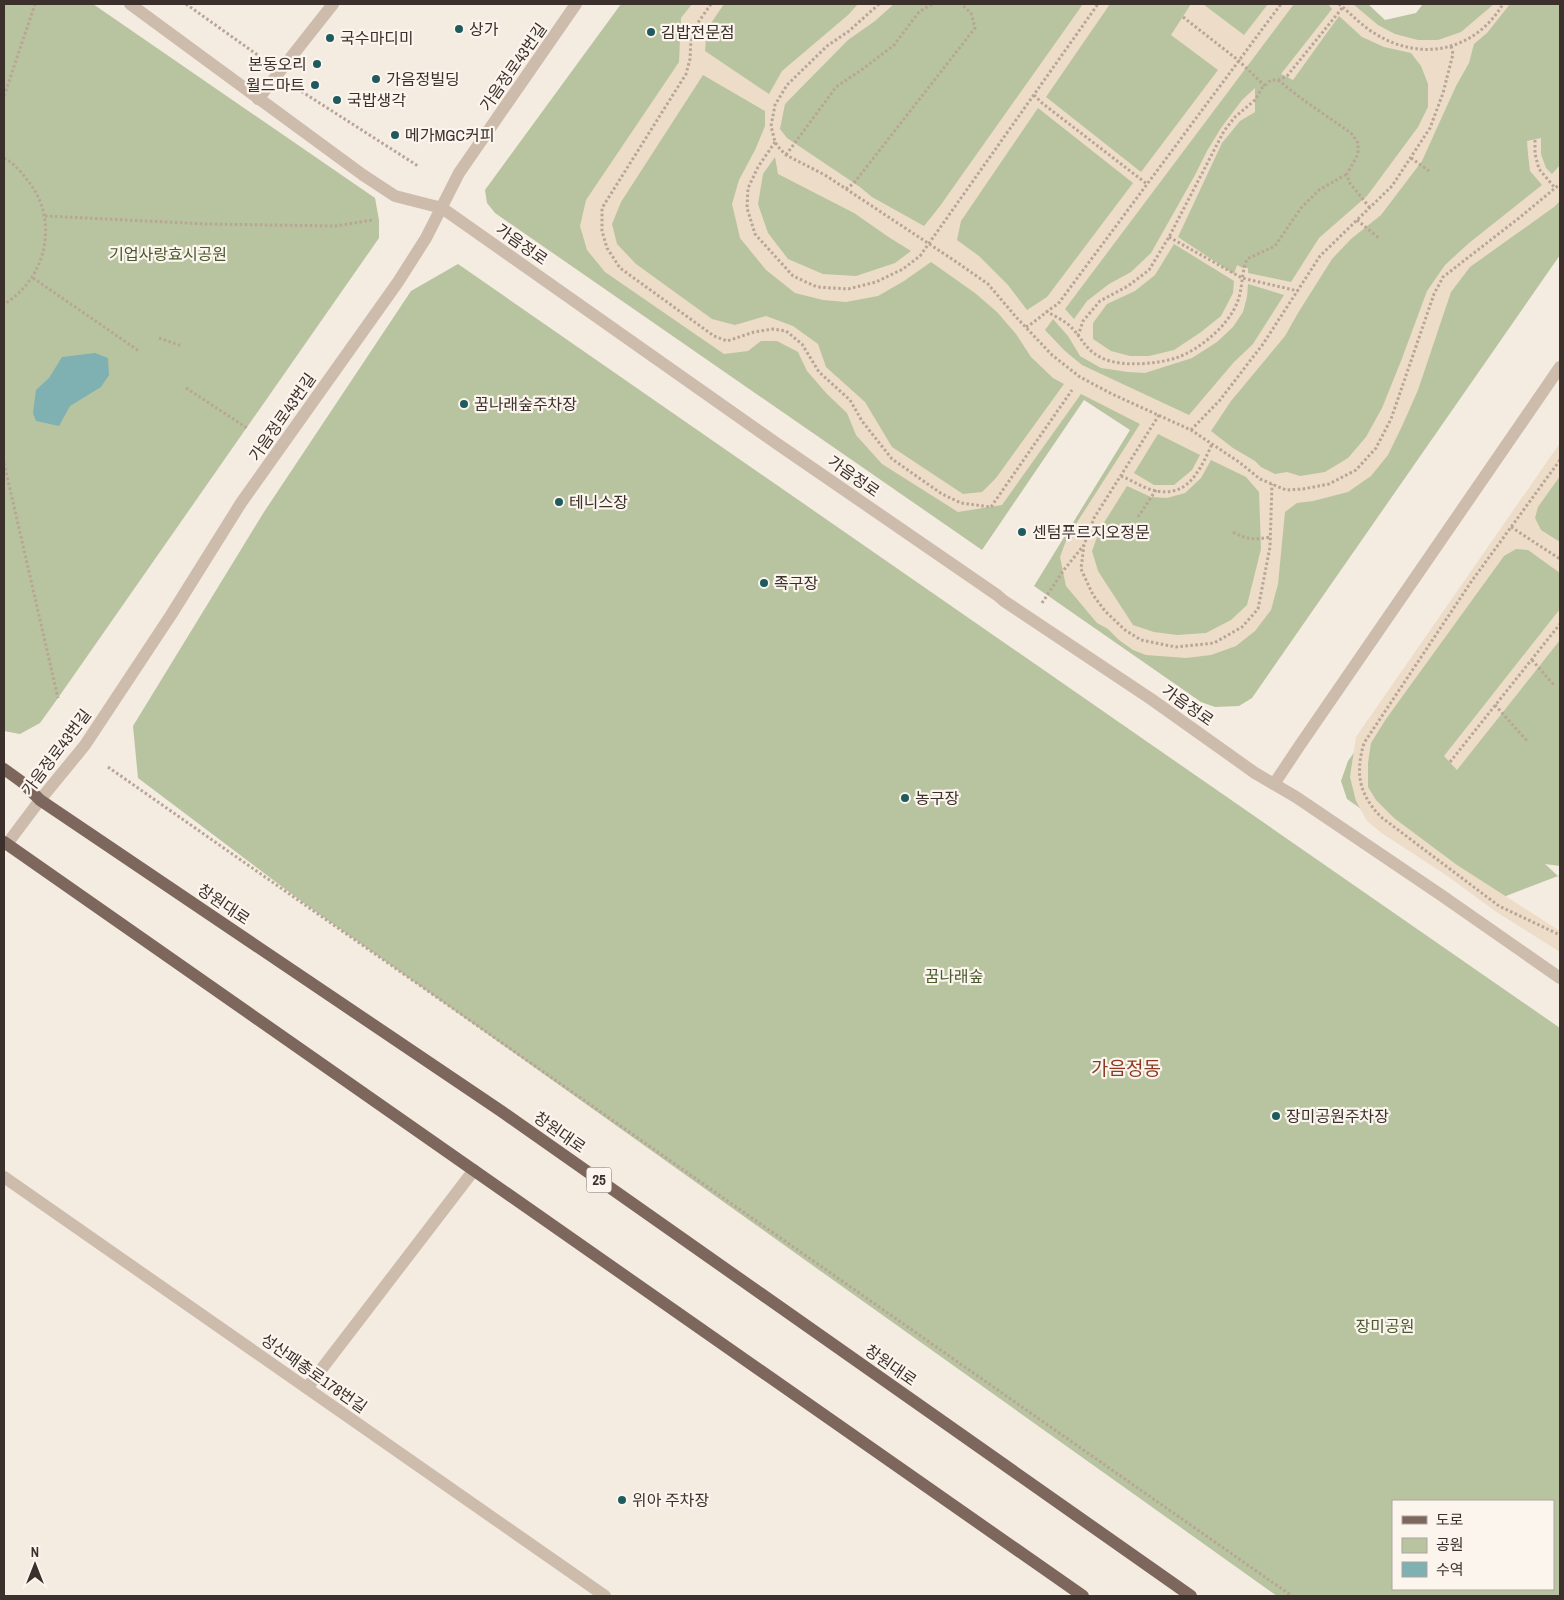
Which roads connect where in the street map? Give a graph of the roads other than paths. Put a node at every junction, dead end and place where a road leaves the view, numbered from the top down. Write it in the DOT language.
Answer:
graph roads {
  1 [pos="130,4"];
  2 [pos="333,4"];
  3 [pos="576,4"];
  4 [pos="258,99"];
  5 [pos="442,208"];
  6 [pos="1560,367"];
  7 [pos="4,769"];
  8 [pos="1274,784"];
  9 [pos="40,800"];
  10 [pos="5,843"];
  11 [pos="1560,978"];
  12 [pos="474,1170"];
  13 [pos="4,1177"];
  14 [pos="308,1388"];
  15 [pos="605,1596"];
  16 [pos="1083,1596"];
  17 [pos="1191,1596"];
  1 -- 4 [label="street, 가음정로"];
  2 -- 4 [label="street"];
  3 -- 5 [label="street, 가음정로43번길"];
  4 -- 5 [label="street, 가음정로"];
  5 -- 8 [label="street, 가음정로"];
  5 -- 9 [label="street, 가음정로43번길"];
  6 -- 8 [label="street"];
  7 -- 9 [label="main road, 창원대로 / 25"];
  8 -- 11 [label="street, 가음정로"];
  9 -- 10 [label="street, 가음정로43번길"];
  9 -- 17 [label="main road, 창원대로 / 25"];
  10 -- 12 [label="main road"];
  12 -- 14 [label="street"];
  12 -- 16 [label="main road"];
  13 -- 14 [label="street, 성산패총로178번길"];
  14 -- 15 [label="street, 성산패총로178번길"];
}
